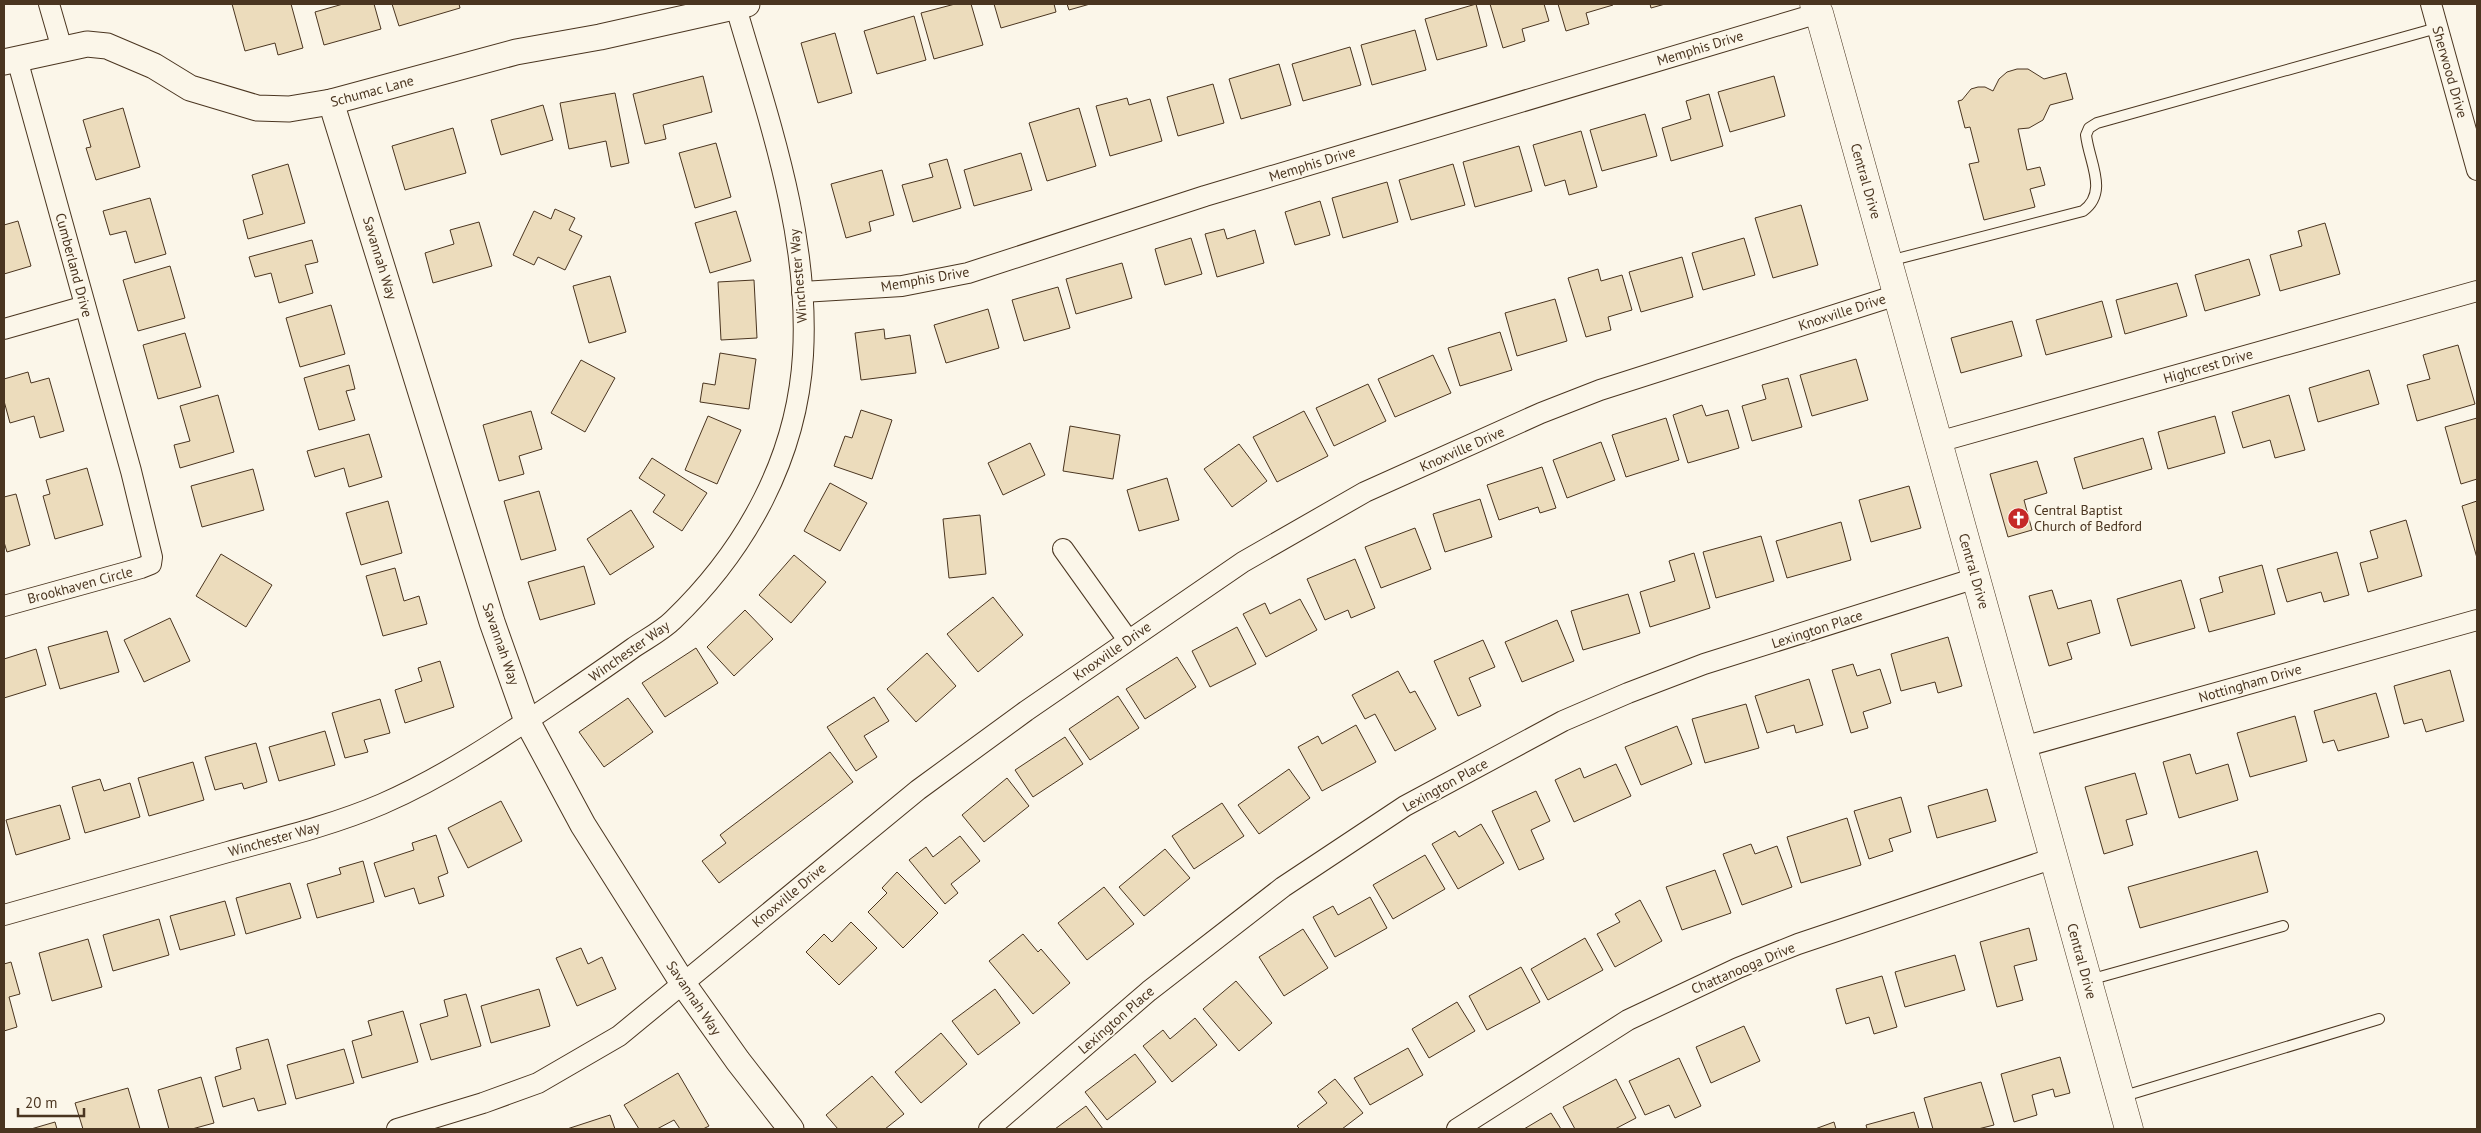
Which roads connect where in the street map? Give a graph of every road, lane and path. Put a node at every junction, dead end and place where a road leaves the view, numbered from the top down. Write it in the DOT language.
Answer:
graph roads {
  1 [pos="49,4"];
  2 [pos="2430,4"];
  3 [pos="740,5"];
  4 [pos="1817,7"];
  5 [pos="2438,28"];
  6 [pos="62,49"];
  7 [pos="10,61"];
  8 [pos="331,102"];
  9 [pos="2477,170"];
  10 [pos="1888,261"];
  11 [pos="2477,291"];
  12 [pos="802,292"];
  13 [pos="1897,295"];
  14 [pos="85,306"];
  15 [pos="4,329"];
  16 [pos="1938,442"];
  17 [pos="131,471"];
  18 [pos="1064,549"];
  19 [pos="1976,578"];
  20 [pos="4,606"];
  21 [pos="2477,620"];
  22 [pos="1128,640"];
  23 [pos="528,720"];
  24 [pos="2023,747"];
  25 [pos="2054,858"];
  26 [pos="4,915"];
  27 [pos="2283,926"];
  28 [pos="2088,980"];
  29 [pos="684,985"];
  30 [pos="2379,1019"];
  31 [pos="2120,1097"];
  32 [pos="397,1129"];
  33 [pos="791,1129"];
  34 [pos="989,1129"];
  35 [pos="1457,1129"];
  36 [pos="2129,1129"];
  1 -- 6 [label="street"];
  2 -- 5 [label="street, Sherwood Drive"];
  3 -- 8 [label="street, Schumac Lane"];
  3 -- 12 [label="street, Winchester Way"];
  4 -- 10 [label="main road, Central Drive"];
  4 -- 12 [label="street, Memphis Drive"];
  5 -- 9 [label="street, Sherwood Drive"];
  5 -- 10 [label="lane"];
  6 -- 7 [label="street, Schumac Lane"];
  6 -- 8 [label="street, Schumac Lane"];
  7 -- 14 [label="street, Cumberland Drive"];
  8 -- 23 [label="street, Savannah Way"];
  10 -- 13 [label="main road, Central Drive"];
  11 -- 16 [label="street, Highcrest Drive"];
  12 -- 23 [label="street, Winchester Way"];
  13 -- 16 [label="main road, Central Drive"];
  13 -- 22 [label="street, Knoxville Drive"];
  14 -- 15 [label="street"];
  14 -- 17 [label="street, Cumberland Drive"];
  16 -- 19 [label="main road, Central Drive"];
  17 -- 20 [label="street, Brookhaven Circle"];
  18 -- 22 [label="street"];
  19 -- 24 [label="main road, Central Drive"];
  19 -- 34 [label="street, Lexington Place"];
  21 -- 24 [label="street, Nottingham Drive"];
  22 -- 29 [label="street, Knoxville Drive"];
  23 -- 26 [label="street, Winchester Way"];
  23 -- 29 [label="street, Savannah Way"];
  24 -- 25 [label="main road, Central Drive"];
  25 -- 28 [label="main road, Central Drive"];
  25 -- 35 [label="street, Chattanooga Drive"];
  27 -- 28 [label="lane"];
  28 -- 31 [label="main road, Central Drive"];
  29 -- 32 [label="street, Knoxville Drive"];
  29 -- 33 [label="street, Savannah Way"];
  30 -- 31 [label="lane"];
  31 -- 36 [label="main road, Central Drive"];
}
